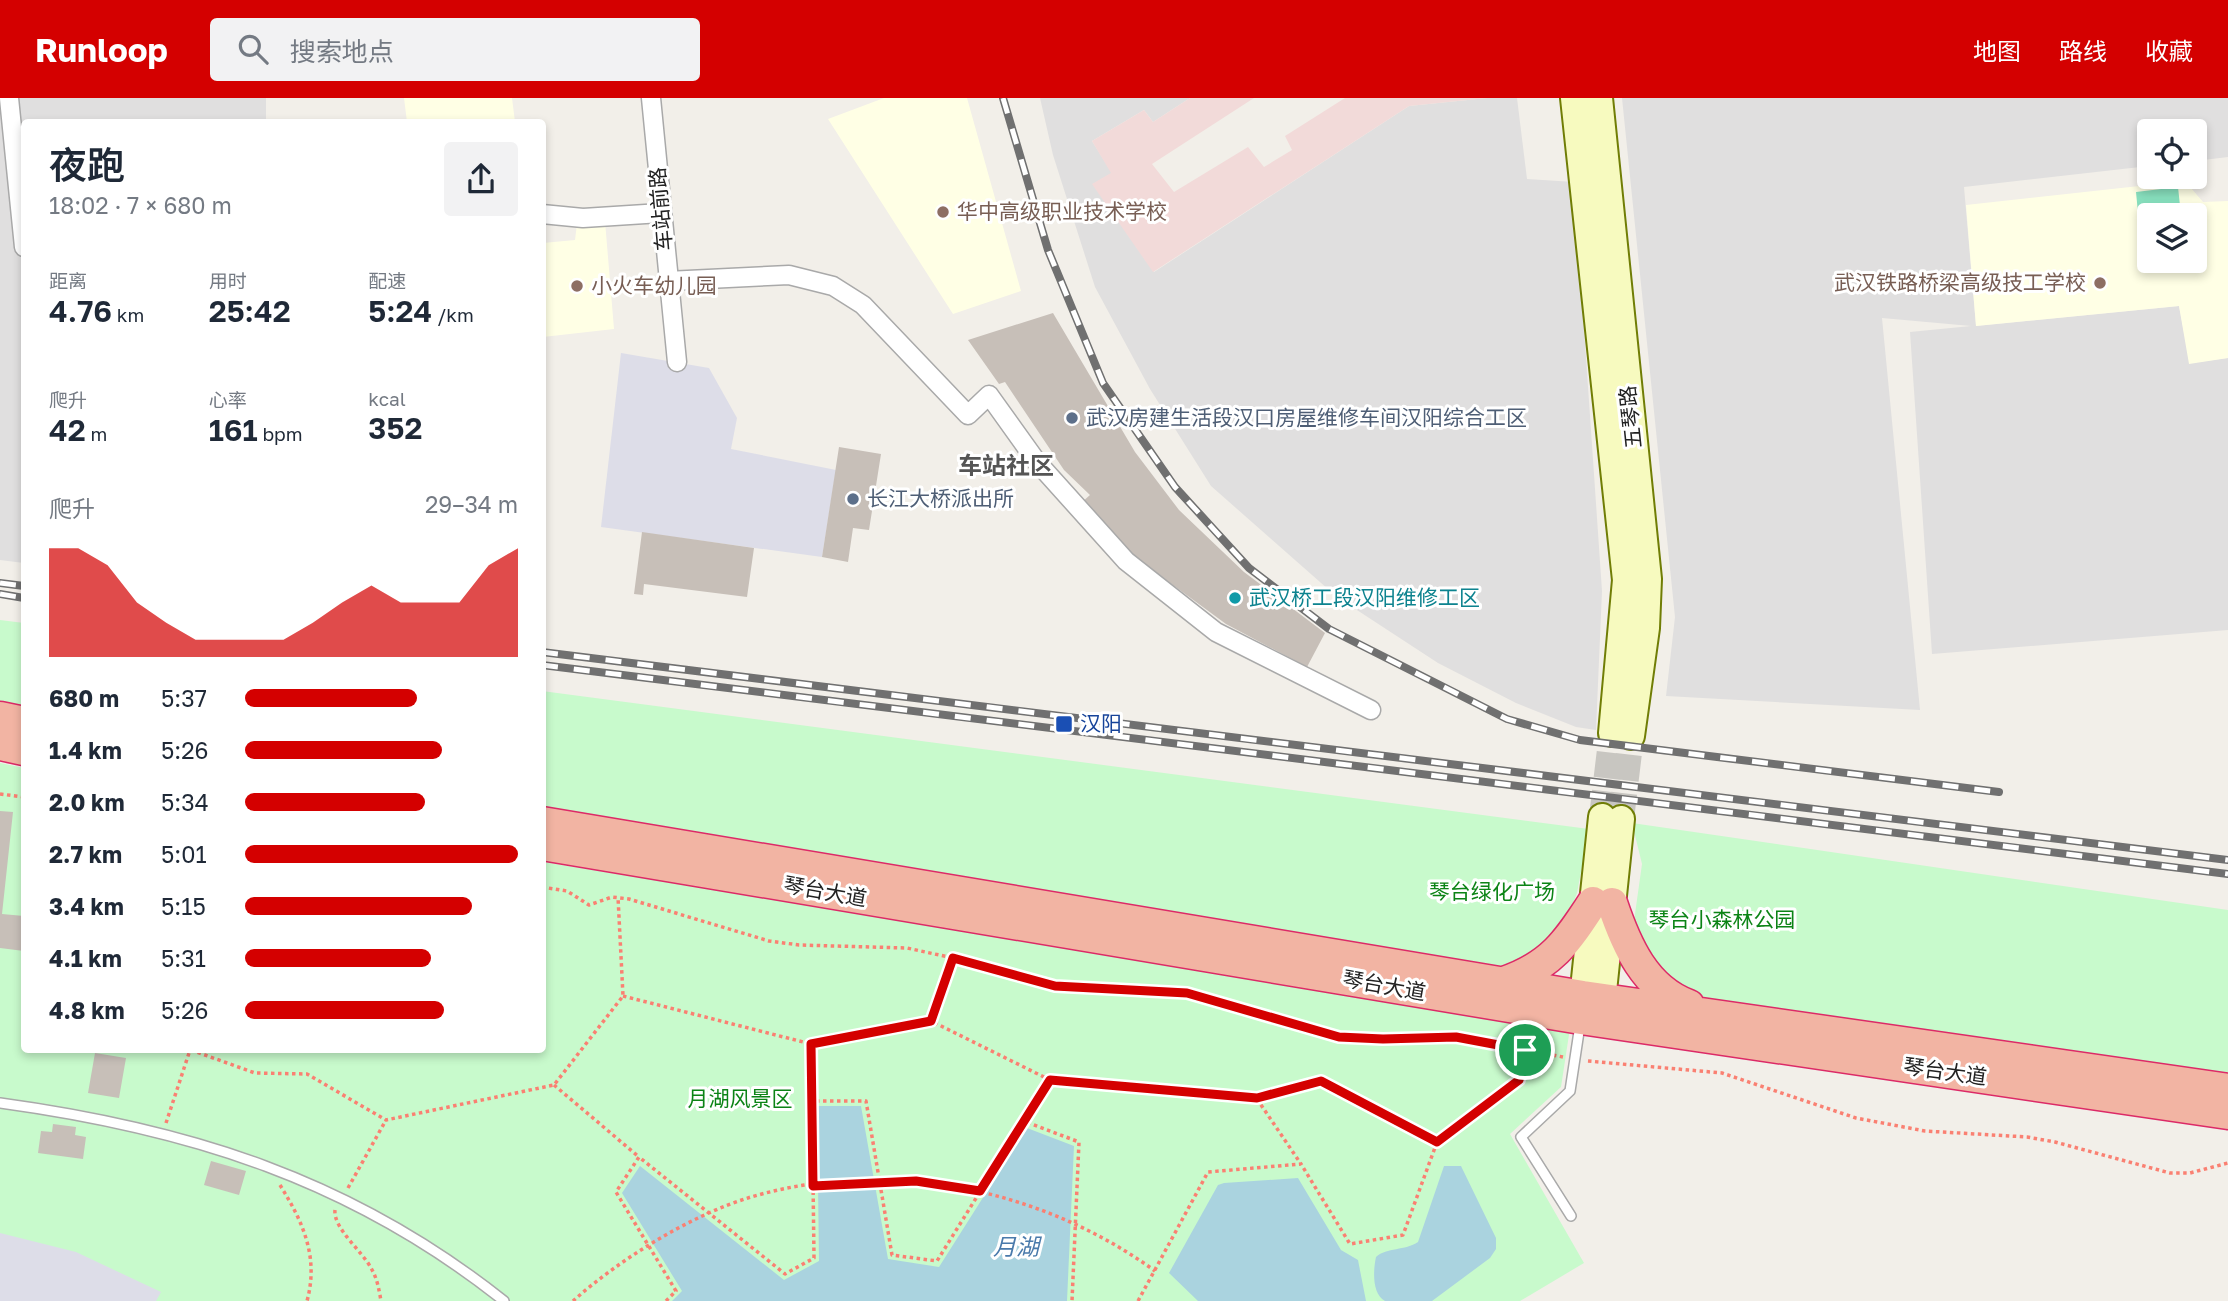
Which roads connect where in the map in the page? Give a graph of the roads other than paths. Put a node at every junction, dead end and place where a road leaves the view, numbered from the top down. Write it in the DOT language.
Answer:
graph roads {
  1 [pos="9,98"];
  2 [pos="650,98"];
  3 [pos="1574,98"];
  4 [pos="1599,98"];
  5 [pos="21,183"];
  6 [pos="661,213"];
  7 [pos="546,214"];
  8 [pos="667,281"];
  9 [pos="677,362"];
  10 [pos="1371,710"];
  11 [pos="0,717"];
  12 [pos="21,721"];
  13 [pos="0,745"];
  14 [pos="21,749"];
  15 [pos="1611,818"];
  16 [pos="546,823"];
  17 [pos="546,846"];
  18 [pos="1603,902"];
  19 [pos="1504,982"];
  20 [pos="1591,1009"];
  21 [pos="1712,1014"];
  22 [pos="2228,1089"];
  23 [pos="0,1103"];
  24 [pos="2228,1114"];
  25 [pos="1571,1216"];
  26 [pos="504,1301"];
  1 -- 5 [label="street"];
  2 -- 6 [label="street, 车站前路"];
  3 -- 4 [label="main road, 五琴路"];
  6 -- 7 [label="street"];
  6 -- 8 [label="street, 车站前路"];
  8 -- 9 [label="street, 车站前路"];
  8 -- 10 [label="street"];
  11 -- 12 [label="highway"];
  13 -- 14 [label="highway"];
  15 -- 18 [label="main road"];
  16 -- 19 [label="highway, 琴台大道"];
  17 -- 20 [label="highway, 琴台大道"];
  18 -- 19 [label="highway"];
  18 -- 20 [label="main road"];
  18 -- 21 [label="highway"];
  19 -- 20 [label="highway, 琴台大道"];
  20 -- 21 [label="highway, 琴台大道"];
  20 -- 24 [label="highway, 琴台大道"];
  20 -- 25 [label="lane"];
  21 -- 22 [label="highway, 琴台大道"];
  23 -- 26 [label="lane"];
}
